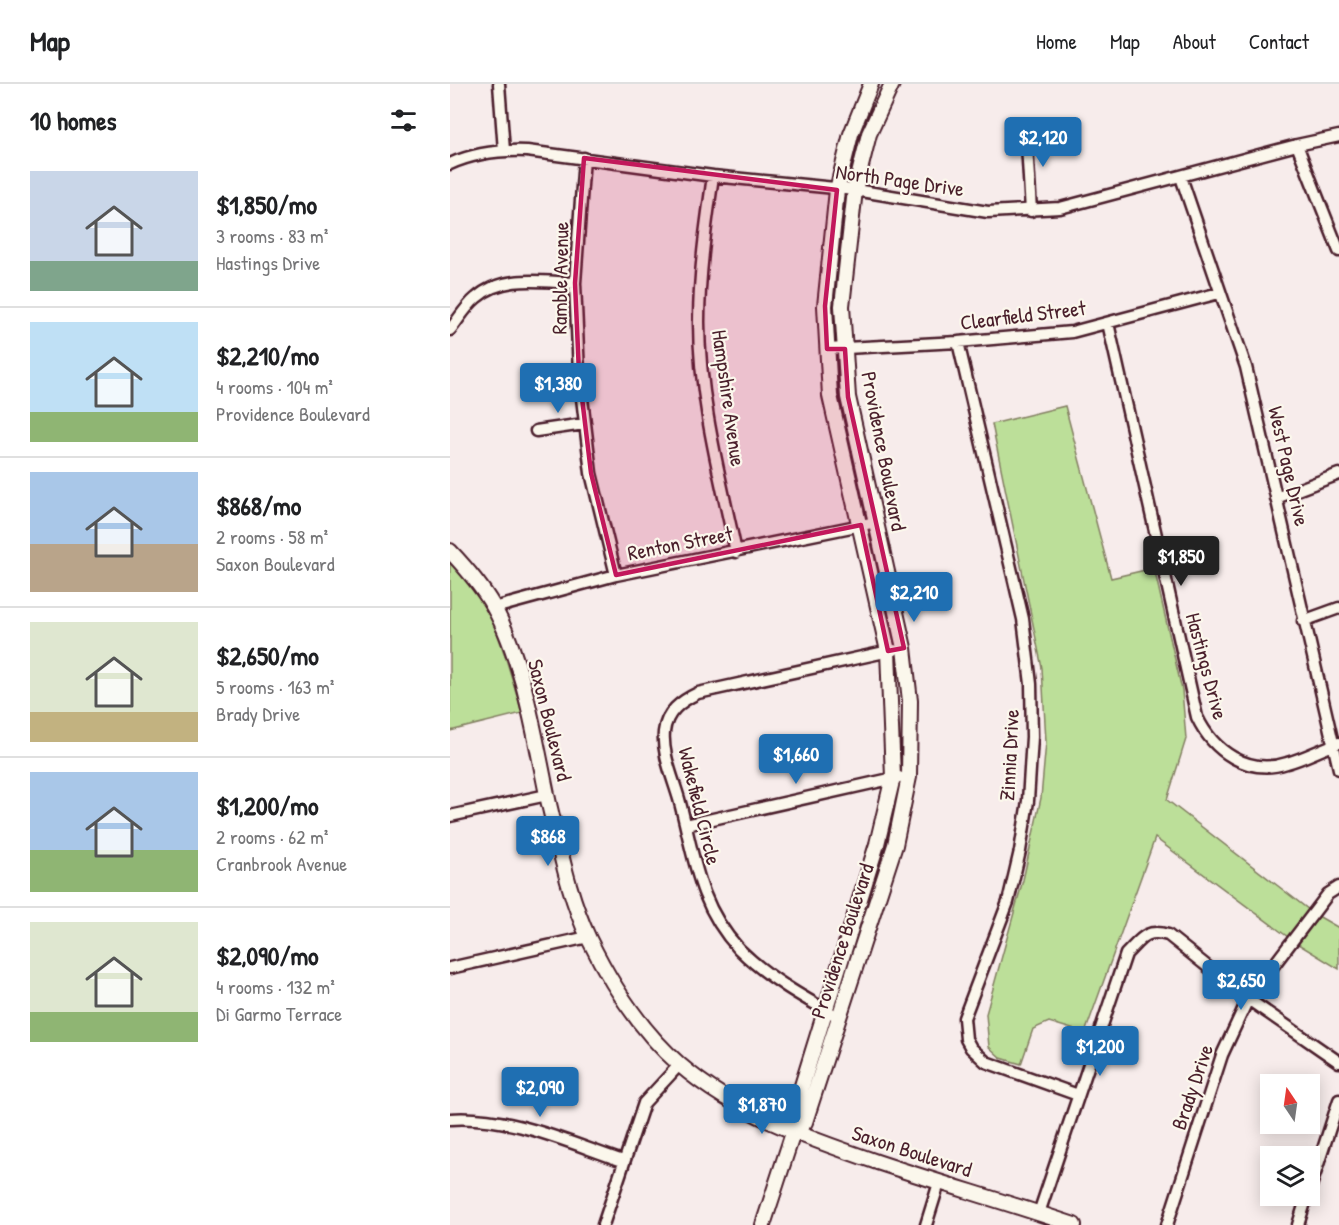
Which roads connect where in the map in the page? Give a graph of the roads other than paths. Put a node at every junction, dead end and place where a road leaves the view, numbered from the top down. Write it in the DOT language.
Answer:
graph roads {
  1 [pos="500,84"];
  2 [pos="871,84"];
  3 [pos="892,84"];
  4 [pos="1026,128"];
  5 [pos="1339,136"];
  6 [pos="1297,145"];
  7 [pos="504,151"];
  8 [pos="584,158"];
  9 [pos="450,164"];
  10 [pos="713,176"];
  11 [pos="1181,177"];
  12 [pos="837,190"];
  13 [pos="855,190"];
  14 [pos="1031,211"];
  15 [pos="1339,251"];
  16 [pos="575,283"];
  17 [pos="1220,293"];
  18 [pos="1108,323"];
  19 [pos="450,330"];
  20 [pos="958,342"];
  21 [pos="827,349"];
  22 [pos="845,349"];
  23 [pos="584,424"];
  24 [pos="536,431"];
  25 [pos="1339,474"];
  26 [pos="1276,498"];
  27 [pos="876,522"];
  28 [pos="861,525"];
  29 [pos="450,551"];
  30 [pos="736,552"];
  31 [pos="616,575"];
  32 [pos="494,608"];
  33 [pos="1339,608"];
  34 [pos="1303,621"];
  35 [pos="904,648"];
  36 [pos="888,651"];
  37 [pos="1336,744"];
  38 [pos="1339,769"];
  39 [pos="893,777"];
  40 [pos="909,777"];
  41 [pos="547,795"];
  42 [pos="450,816"];
  43 [pos="686,825"];
  44 [pos="1339,887"];
  45 [pos="588,937"];
  46 [pos="450,968"];
  47 [pos="1248,999"];
  48 [pos="825,1009"];
  49 [pos="840,1018"];
  50 [pos="1339,1062"];
  51 [pos="680,1064"];
  52 [pos="1078,1095"];
  53 [pos="1339,1100"];
  54 [pos="450,1119"];
  55 [pos="793,1133"];
  56 [pos="1320,1158"];
  57 [pos="623,1161"];
  58 [pos="939,1183"];
  59 [pos="1304,1206"];
  60 [pos="1039,1213"];
  61 [pos="603,1225"];
  62 [pos="763,1225"];
  63 [pos="926,1225"];
  64 [pos="1074,1225"];
  65 [pos="1167,1225"];
  66 [pos="1298,1225"];
  1 -- 7 [label="street"];
  2 -- 12 [label="main road, Providence Boulevard"];
  3 -- 13 [label="main road, Providence Boulevard"];
  4 -- 14 [label="street"];
  5 -- 6 [label="street, North Page Drive"];
  6 -- 11 [label="street, North Page Drive"];
  6 -- 15 [label="street"];
  7 -- 8 [label="street, North Page Drive"];
  7 -- 9 [label="street, North Page Drive"];
  8 -- 10 [label="street, North Page Drive"];
  8 -- 16 [label="street, Ramble Avenue"];
  10 -- 12 [label="street, North Page Drive"];
  10 -- 30 [label="street, Hampshire Avenue"];
  11 -- 14 [label="street, North Page Drive"];
  11 -- 17 [label="street, West Page Drive"];
  12 -- 13 [label="street, North Page Drive"];
  12 -- 21 [label="main road, Providence Boulevard"];
  13 -- 14 [label="street, North Page Drive"];
  13 -- 22 [label="main road, Providence Boulevard"];
  16 -- 19 [label="street"];
  16 -- 23 [label="street, Ramble Avenue"];
  17 -- 18 [label="street, Clearfield Street"];
  17 -- 26 [label="street, West Page Drive"];
  18 -- 20 [label="street, Clearfield Street"];
  18 -- 37 [label="street, Hastings Drive"];
  20 -- 22 [label="street, Clearfield Street"];
  20 -- 52 [label="street, Zinnia Drive"];
  21 -- 22 [label="street, Clearfield Street"];
  21 -- 28 [label="main road, Providence Boulevard"];
  22 -- 27 [label="main road, Providence Boulevard"];
  23 -- 24 [label="street"];
  23 -- 31 [label="street, Ramble Avenue"];
  25 -- 26 [label="street"];
  26 -- 34 [label="street, West Page Drive"];
  27 -- 28 [label="street, Renton Street"];
  27 -- 35 [label="main road, Providence Boulevard"];
  28 -- 30 [label="street, Renton Street"];
  28 -- 36 [label="main road, Providence Boulevard"];
  29 -- 32 [label="main road, Saxon Boulevard"];
  30 -- 31 [label="street, Renton Street"];
  31 -- 32 [label="street, Renton Street"];
  32 -- 41 [label="main road, Saxon Boulevard"];
  33 -- 34 [label="street"];
  34 -- 37 [label="street, West Page Drive"];
  35 -- 36 [label="street, Wakefield Circle"];
  35 -- 40 [label="main road, Providence Boulevard"];
  36 -- 39 [label="main road, Providence Boulevard"];
  36 -- 43 [label="street, Wakefield Circle"];
  37 -- 38 [label="street, West Page Drive"];
  39 -- 40 [label="street"];
  39 -- 43 [label="street"];
  39 -- 48 [label="main road, Providence Boulevard"];
  40 -- 49 [label="main road, Providence Boulevard"];
  41 -- 42 [label="street"];
  41 -- 45 [label="main road, Saxon Boulevard"];
  43 -- 48 [label="street, Wakefield Circle"];
  44 -- 47 [label="street, Brady Drive"];
  45 -- 46 [label="street"];
  45 -- 51 [label="main road, Saxon Boulevard"];
  47 -- 50 [label="street"];
  47 -- 52 [label="street"];
  47 -- 65 [label="street, Brady Drive"];
  48 -- 49 [label="street, Wakefield Circle"];
  48 -- 55 [label="main road, Providence Boulevard"];
  49 -- 55 [label="main road, Providence Boulevard"];
  51 -- 55 [label="main road, Saxon Boulevard"];
  51 -- 57 [label="street"];
  52 -- 60 [label="street"];
  53 -- 56 [label="street"];
  54 -- 57 [label="street"];
  55 -- 58 [label="main road, Saxon Boulevard"];
  55 -- 62 [label="main road, Providence Boulevard"];
  57 -- 61 [label="street"];
  58 -- 60 [label="main road, Saxon Boulevard"];
  58 -- 63 [label="street"];
  59 -- 66 [label="street"];
  60 -- 64 [label="main road, Saxon Boulevard"];
}
